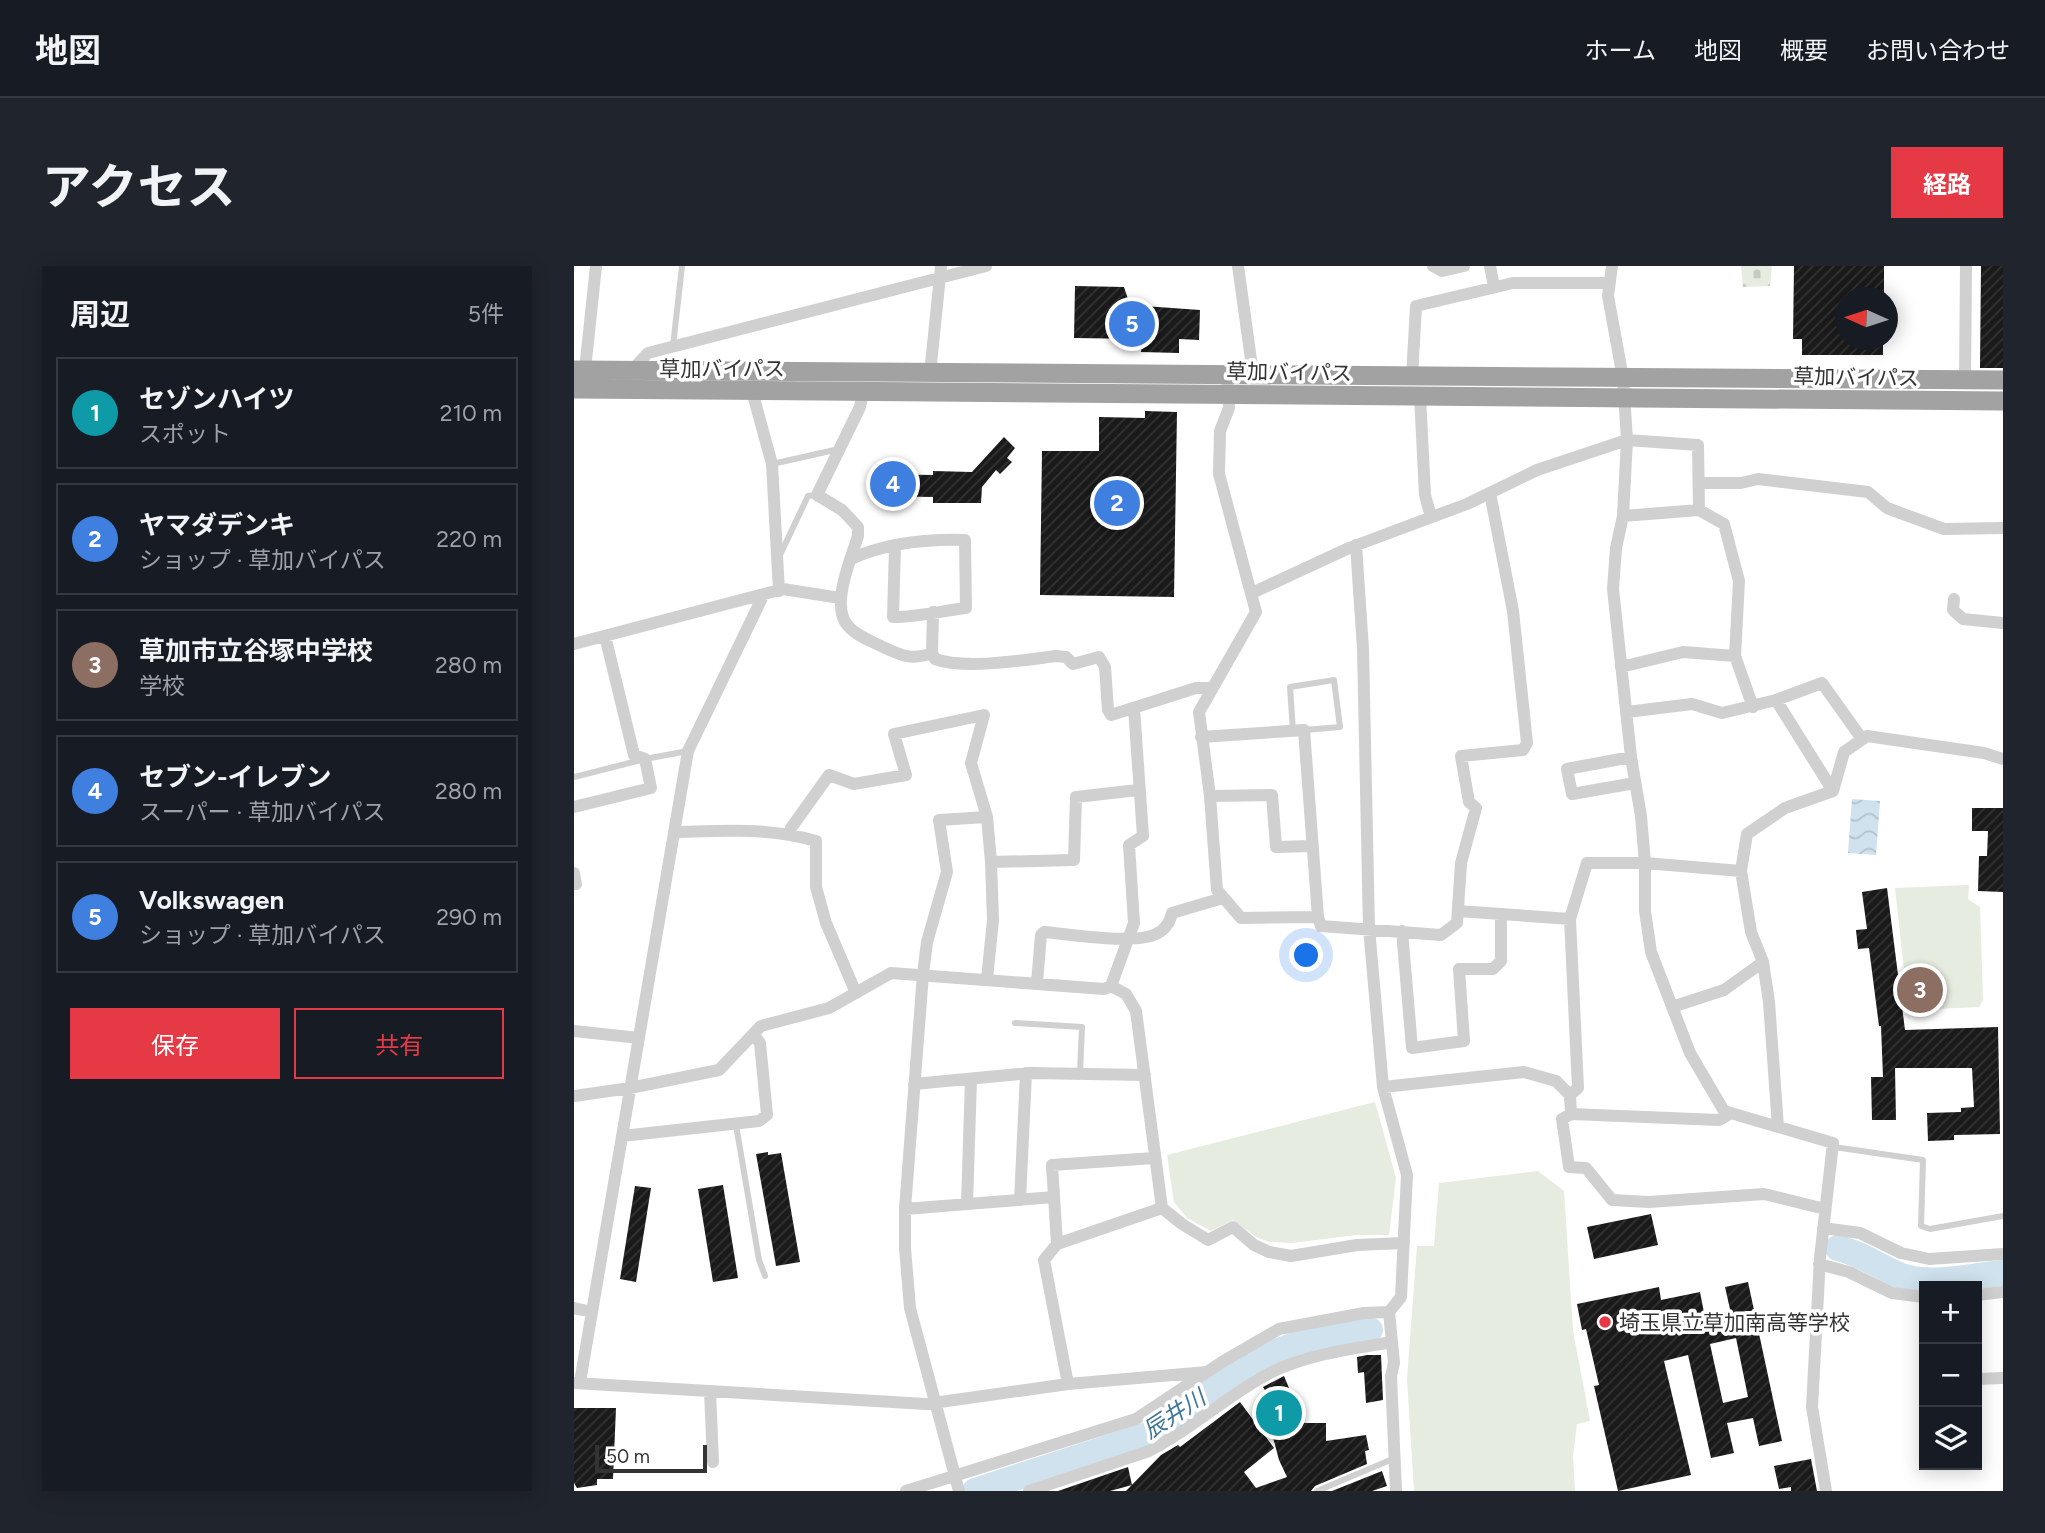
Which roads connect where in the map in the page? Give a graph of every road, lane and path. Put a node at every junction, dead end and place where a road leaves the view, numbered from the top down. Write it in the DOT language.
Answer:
graph roads {
  1 [pos="596,266"];
  2 [pos="682,266"];
  3 [pos="986,266"];
  4 [pos="1238,266"];
  5 [pos="1433,266"];
  6 [pos="1464,266"];
  7 [pos="1490,266"];
  8 [pos="1612,266"];
  9 [pos="1966,266"];
  10 [pos="940,273"];
  11 [pos="1609,282"];
  12 [pos="1494,287"];
  13 [pos="673,346"];
  14 [pos="579,370"];
  15 [pos="632,370"];
  16 [pos="930,374"];
  17 [pos="1253,374"];
  18 [pos="1412,377"];
  19 [pos="1965,380"];
  20 [pos="2003,380"];
  21 [pos="1227,384"];
  22 [pos="1624,388"];
  23 [pos="574,389"];
  24 [pos="752,391"];
  25 [pos="863,392"];
  26 [pos="1420,396"];
  27 [pos="2003,401"];
  28 [pos="1627,440"];
  29 [pos="839,449"];
  30 [pos="772,464"];
  31 [pos="1699,483"];
  32 [pos="1490,492"];
  33 [pos="817,495"];
  34 [pos="1699,510"];
  35 [pos="1623,516"];
  36 [pos="1431,517"];
  37 [pos="2003,528"];
  38 [pos="1356,545"];
  39 [pos="895,546"];
  40 [pos="777,559"];
  41 [pos="851,559"];
  42 [pos="779,591"];
  43 [pos="1252,593"];
  44 [pos="763,596"];
  45 [pos="840,598"];
  46 [pos="1954,599"];
  47 [pos="933,612"];
  48 [pos="2003,623"];
  49 [pos="606,636"];
  50 [pos="574,644"];
  51 [pos="932,653"];
  52 [pos="1735,656"];
  53 [pos="1621,667"];
  54 [pos="1211,688"];
  55 [pos="1776,700"];
  56 [pos="1753,707"];
  57 [pos="1135,708"];
  58 [pos="1627,712"];
  59 [pos="1299,731"];
  60 [pos="1201,737"];
  61 [pos="1863,738"];
  62 [pos="688,751"];
  63 [pos="1631,757"];
  64 [pos="645,759"];
  65 [pos="2003,759"];
  66 [pos="574,777"];
  67 [pos="1635,783"];
  68 [pos="1138,789"];
  69 [pos="1833,791"];
  70 [pos="1210,796"];
  71 [pos="574,807"];
  72 [pos="987,817"];
  73 [pos="674,832"];
  74 [pos="790,834"];
  75 [pos="1312,846"];
  76 [pos="991,862"];
  77 [pos="1645,863"];
  78 [pos="1741,871"];
  79 [pos="574,873"];
  80 [pos="574,884"];
  81 [pos="1223,898"];
  82 [pos="1458,911"];
  83 [pos="1501,914"];
  84 [pos="1318,917"];
  85 [pos="1570,919"];
  86 [pos="1369,928"];
  87 [pos="1402,931"];
  88 [pos="1129,939"];
  89 [pos="1763,962"];
  90 [pos="923,974"];
  91 [pos="987,979"];
  92 [pos="1037,983"];
  93 [pos="1111,986"];
  94 [pos="856,993"];
  95 [pos="1672,1007"];
  96 [pos="1015,1023"];
  97 [pos="574,1031"];
  98 [pos="752,1034"];
  99 [pos="639,1038"];
  100 [pos="1026,1073"];
  101 [pos="1080,1073"];
  102 [pos="1145,1075"];
  103 [pos="971,1079"];
  104 [pos="914,1084"];
  105 [pos="1383,1087"];
  106 [pos="630,1088"];
  107 [pos="1570,1095"];
  108 [pos="574,1096"];
  109 [pos="1731,1113"];
  110 [pos="1571,1114"];
  111 [pos="736,1125"];
  112 [pos="1778,1127"];
  113 [pos="621,1136"];
  114 [pos="1832,1146"];
  115 [pos="1154,1158"];
  116 [pos="1054,1197"];
  117 [pos="1020,1200"];
  118 [pos="967,1204"];
  119 [pos="1162,1208"];
  120 [pos="905,1209"];
  121 [pos="1825,1209"];
  122 [pos="2003,1216"];
  123 [pos="1823,1228"];
  124 [pos="1402,1243"];
  125 [pos="1057,1244"];
  126 [pos="2003,1254"];
  127 [pos="1819,1264"];
  128 [pos="765,1276"];
  129 [pos="2003,1292"];
  130 [pos="1982,1294"];
  131 [pos="1919,1296"];
  132 [pos="574,1308"];
  133 [pos="592,1312"];
  134 [pos="1389,1312"];
  135 [pos="1392,1342"];
  136 [pos="1207,1373"];
  137 [pos="2003,1378"];
  138 [pos="1982,1380"];
  139 [pos="577,1383"];
  140 [pos="1068,1384"];
  141 [pos="710,1391"];
  142 [pos="934,1401"];
  143 [pos="1395,1458"];
  144 [pos="713,1462"];
  145 [pos="957,1483"];
  146 [pos="906,1491"];
  147 [pos="1030,1491"];
  148 [pos="1317,1491"];
  149 [pos="1396,1491"];
  150 [pos="1826,1491"];
  1 -- 14 [label="street"];
  2 -- 13 [label="lane"];
  3 -- 10 [label="street"];
  4 -- 17 [label="street"];
  5 -- 6 [label="street"];
  7 -- 12 [label="street"];
  8 -- 11 [label="street"];
  9 -- 19 [label="street"];
  10 -- 13 [label="street"];
  10 -- 16 [label="street"];
  11 -- 12 [label="street"];
  11 -- 22 [label="street"];
  12 -- 18 [label="street"];
  13 -- 15 [label="street"];
  14 -- 15 [label="highway, 草加バイパス"];
  15 -- 16 [label="highway, 草加バイパス"];
  16 -- 21 [label="highway, 草加バイパス"];
  17 -- 18 [label="highway, 草加バイパス"];
  17 -- 21 [label="highway, 草加バイパス"];
  18 -- 22 [label="highway, 草加バイパス"];
  19 -- 20 [label="highway, 草加バイパス"];
  19 -- 22 [label="highway, 草加バイパス"];
  21 -- 25 [label="highway, 草加バイパス"];
  21 -- 26 [label="highway, 草加バイパス"];
  21 -- 43 [label="street"];
  22 -- 26 [label="highway, 草加バイパス"];
  22 -- 27 [label="highway, 草加バイパス"];
  22 -- 28 [label="street"];
  23 -- 24 [label="highway, 草加バイパス"];
  24 -- 25 [label="highway, 草加バイパス"];
  24 -- 30 [label="street"];
  25 -- 29 [label="street"];
  26 -- 36 [label="street"];
  28 -- 31 [label="street"];
  28 -- 32 [label="street"];
  28 -- 35 [label="street"];
  29 -- 30 [label="lane"];
  29 -- 33 [label="street"];
  30 -- 40 [label="street"];
  31 -- 34 [label="street"];
  31 -- 37 [label="street"];
  32 -- 36 [label="street"];
  32 -- 82 [label="street"];
  33 -- 40 [label="lane"];
  33 -- 41 [label="street"];
  34 -- 35 [label="street"];
  34 -- 52 [label="street"];
  35 -- 53 [label="street"];
  36 -- 38 [label="street"];
  38 -- 43 [label="street"];
  38 -- 86 [label="street"];
  39 -- 41 [label="street"];
  39 -- 47 [label="street"];
  39 -- 47 [label="street"];
  40 -- 42 [label="street"];
  41 -- 45 [label="street"];
  42 -- 44 [label="street"];
  42 -- 45 [label="street"];
  43 -- 54 [label="street"];
  44 -- 49 [label="street"];
  44 -- 62 [label="street"];
  45 -- 51 [label="street"];
  46 -- 48 [label="street"];
  47 -- 51 [label="street"];
  49 -- 50 [label="street"];
  49 -- 64 [label="street"];
  51 -- 57 [label="street"];
  52 -- 53 [label="street"];
  52 -- 56 [label="street"];
  53 -- 58 [label="street"];
  54 -- 57 [label="street"];
  54 -- 60 [label="street"];
  55 -- 56 [label="street"];
  55 -- 61 [label="street"];
  55 -- 69 [label="street"];
  56 -- 58 [label="street"];
  57 -- 68 [label="street"];
  58 -- 63 [label="street"];
  59 -- 59 [label="lane"];
  59 -- 60 [label="street"];
  59 -- 75 [label="street"];
  60 -- 70 [label="street"];
  61 -- 65 [label="street"];
  61 -- 69 [label="street"];
  62 -- 64 [label="lane"];
  62 -- 73 [label="street"];
  63 -- 67 [label="street"];
  63 -- 67 [label="street"];
  64 -- 66 [label="lane"];
  64 -- 71 [label="street"];
  67 -- 77 [label="street"];
  68 -- 76 [label="street"];
  68 -- 88 [label="street"];
  69 -- 78 [label="street"];
  70 -- 75 [label="street"];
  70 -- 81 [label="street"];
  72 -- 74 [label="street"];
  72 -- 76 [label="street"];
  72 -- 90 [label="street"];
  73 -- 74 [label="street"];
  73 -- 99 [label="street"];
  74 -- 94 [label="street"];
  75 -- 84 [label="street"];
  76 -- 91 [label="street"];
  77 -- 78 [label="street"];
  77 -- 85 [label="street"];
  77 -- 95 [label="street"];
  78 -- 89 [label="street"];
  79 -- 80 [label="street"];
  81 -- 84 [label="street"];
  81 -- 88 [label="street"];
  82 -- 83 [label="street"];
  82 -- 87 [label="street"];
  83 -- 85 [label="street"];
  83 -- 87 [label="street"];
  84 -- 86 [label="street"];
  85 -- 107 [label="street"];
  86 -- 87 [label="street"];
  86 -- 105 [label="street"];
  88 -- 92 [label="street"];
  88 -- 93 [label="street"];
  89 -- 95 [label="street"];
  89 -- 112 [label="street"];
  90 -- 91 [label="street"];
  90 -- 94 [label="street"];
  90 -- 104 [label="street"];
  91 -- 92 [label="street"];
  92 -- 93 [label="street"];
  93 -- 102 [label="street"];
  94 -- 98 [label="street"];
  95 -- 109 [label="street"];
  96 -- 101 [label="lane"];
  97 -- 99 [label="street"];
  98 -- 106 [label="street"];
  98 -- 111 [label="street"];
  99 -- 106 [label="street"];
  100 -- 101 [label="street"];
  100 -- 103 [label="street"];
  100 -- 117 [label="street"];
  101 -- 102 [label="street"];
  102 -- 115 [label="street"];
  103 -- 104 [label="street"];
  103 -- 118 [label="street"];
  104 -- 120 [label="street"];
  105 -- 107 [label="street"];
  105 -- 124 [label="street"];
  106 -- 108 [label="street"];
  106 -- 113 [label="street"];
  107 -- 110 [label="street"];
  109 -- 110 [label="street"];
  109 -- 112 [label="street"];
  110 -- 121 [label="street"];
  111 -- 113 [label="street"];
  111 -- 128 [label="lane"];
  112 -- 114 [label="street"];
  113 -- 133 [label="street"];
  114 -- 121 [label="street"];
  114 -- 122 [label="lane"];
  115 -- 116 [label="street"];
  115 -- 119 [label="street"];
  116 -- 117 [label="street"];
  116 -- 125 [label="street"];
  117 -- 118 [label="street"];
  118 -- 120 [label="street"];
  119 -- 124 [label="street"];
  119 -- 125 [label="street"];
  120 -- 142 [label="street"];
  121 -- 123 [label="street"];
  123 -- 126 [label="street"];
  123 -- 127 [label="street"];
  124 -- 134 [label="street"];
  125 -- 140 [label="street"];
  127 -- 131 [label="street"];
  127 -- 150 [label="street"];
  129 -- 130 [label="street"];
  132 -- 133 [label="street"];
  133 -- 139 [label="street"];
  134 -- 135 [label="street"];
  134 -- 136 [label="street"];
  135 -- 143 [label="street"];
  135 -- 147 [label="street"];
  136 -- 140 [label="street"];
  136 -- 145 [label="street"];
  137 -- 138 [label="street"];
  139 -- 141 [label="street"];
  140 -- 142 [label="street"];
  141 -- 142 [label="street"];
  141 -- 144 [label="street"];
  142 -- 145 [label="street"];
  143 -- 148 [label="lane"];
  143 -- 149 [label="street"];
  145 -- 146 [label="street"];
}
